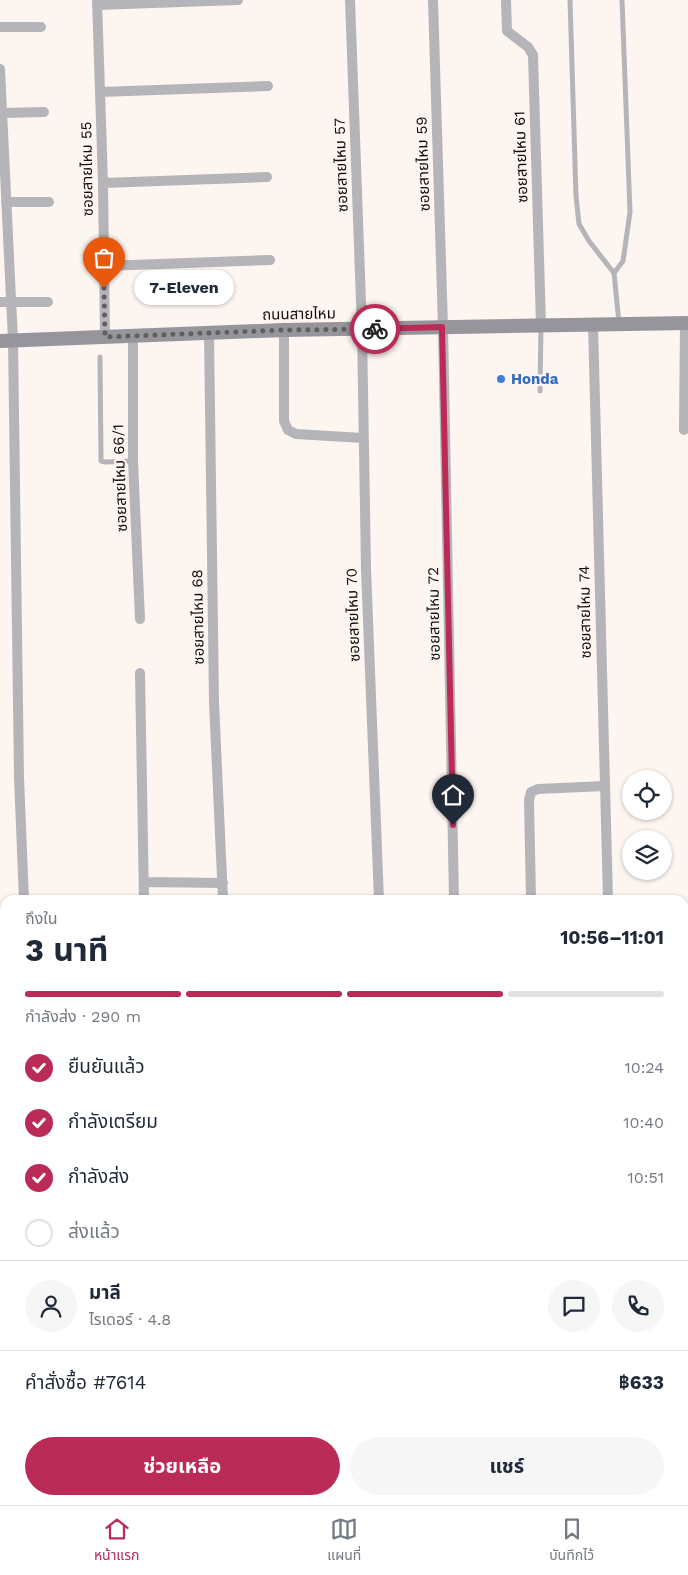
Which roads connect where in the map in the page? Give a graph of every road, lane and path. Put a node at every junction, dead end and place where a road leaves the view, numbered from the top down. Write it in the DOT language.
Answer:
graph roads {
  1 [pos="238,0"];
  2 [pos="350,0"];
  3 [pos="432,0"];
  4 [pos="506,0"];
  5 [pos="570,0"];
  6 [pos="622,0"];
  7 [pos="97,2"];
  8 [pos="0,28"];
  9 [pos="41,28"];
  10 [pos="0,69"];
  11 [pos="268,86"];
  12 [pos="100,92"];
  13 [pos="44,112"];
  14 [pos="2,113"];
  15 [pos="267,177"];
  16 [pos="103,183"];
  17 [pos="6,202"];
  18 [pos="49,202"];
  19 [pos="270,260"];
  20 [pos="104,266"];
  21 [pos="614,273"];
  22 [pos="5,302"];
  23 [pos="48,302"];
  24 [pos="686,323"];
  25 [pos="593,324"];
  26 [pos="620,324"];
  27 [pos="542,325"];
  28 [pos="442,327"];
  29 [pos="362,329"];
  30 [pos="284,330"];
  31 [pos="209,333"];
  32 [pos="133,336"];
  33 [pos="105,337"];
  34 [pos="6,341"];
  35 [pos="100,357"];
  36 [pos="540,391"];
  37 [pos="684,430"];
  38 [pos="363,438"];
  39 [pos="133,461"];
  40 [pos="140,619"];
  41 [pos="140,673"];
  42 [pos="605,786"];
  43 [pos="144,882"];
  44 [pos="223,883"];
  45 [pos="24,895"];
  46 [pos="144,895"];
  47 [pos="223,895"];
  48 [pos="379,895"];
  49 [pos="454,895"];
  50 [pos="531,895"];
  51 [pos="608,895"];
  1 -- 7 [label="street"];
  2 -- 29 [label="street, ซอยสายไหม 57"];
  3 -- 28 [label="street, ซอยสายไหม 59"];
  4 -- 27 [label="street, ซอยสายไหม 61"];
  5 -- 21 [label="lane"];
  6 -- 21 [label="lane"];
  7 -- 12 [label="street, ซอยสายไหม 55"];
  8 -- 9 [label="street"];
  10 -- 14 [label="street"];
  11 -- 12 [label="street"];
  12 -- 16 [label="street, ซอยสายไหม 55"];
  13 -- 14 [label="street"];
  14 -- 17 [label="street"];
  15 -- 16 [label="street"];
  16 -- 20 [label="street, ซอยสายไหม 55"];
  17 -- 18 [label="street"];
  17 -- 22 [label="street"];
  19 -- 20 [label="street"];
  20 -- 33 [label="street, ซอยสายไหม 55"];
  21 -- 26 [label="lane"];
  22 -- 23 [label="street"];
  22 -- 34 [label="street"];
  24 -- 26 [label="main road, ถนนสายไหม"];
  24 -- 37 [label="street"];
  25 -- 26 [label="main road, ถนนสายไหม"];
  25 -- 27 [label="main road, ถนนสายไหม"];
  25 -- 42 [label="street, ซอยสายไหม 74"];
  27 -- 28 [label="main road, ถนนสายไหม"];
  27 -- 36 [label="lane"];
  28 -- 29 [label="main road, ถนนสายไหม"];
  28 -- 49 [label="street, ซอยสายไหม 72"];
  29 -- 30 [label="main road, ถนนสายไหม"];
  29 -- 38 [label="street, ซอยสายไหม 70"];
  30 -- 31 [label="main road, ถนนสายไหม"];
  30 -- 38 [label="street"];
  31 -- 32 [label="main road, ถนนสายไหม"];
  31 -- 44 [label="street, ซอยสายไหม 68"];
  32 -- 33 [label="main road, ถนนสายไหม"];
  32 -- 39 [label="street, ซอยสายไหม 66/1"];
  33 -- 34 [label="main road, ถนนสายไหม"];
  34 -- 45 [label="street"];
  35 -- 39 [label="lane"];
  38 -- 48 [label="street, ซอยสายไหม 70"];
  39 -- 40 [label="street, ซอยสายไหม 66/1"];
  41 -- 43 [label="street"];
  42 -- 50 [label="street"];
  42 -- 51 [label="street, ซอยสายไหม 74"];
  43 -- 44 [label="street"];
  43 -- 46 [label="street"];
  44 -- 47 [label="street, ซอยสายไหม 68"];
}
